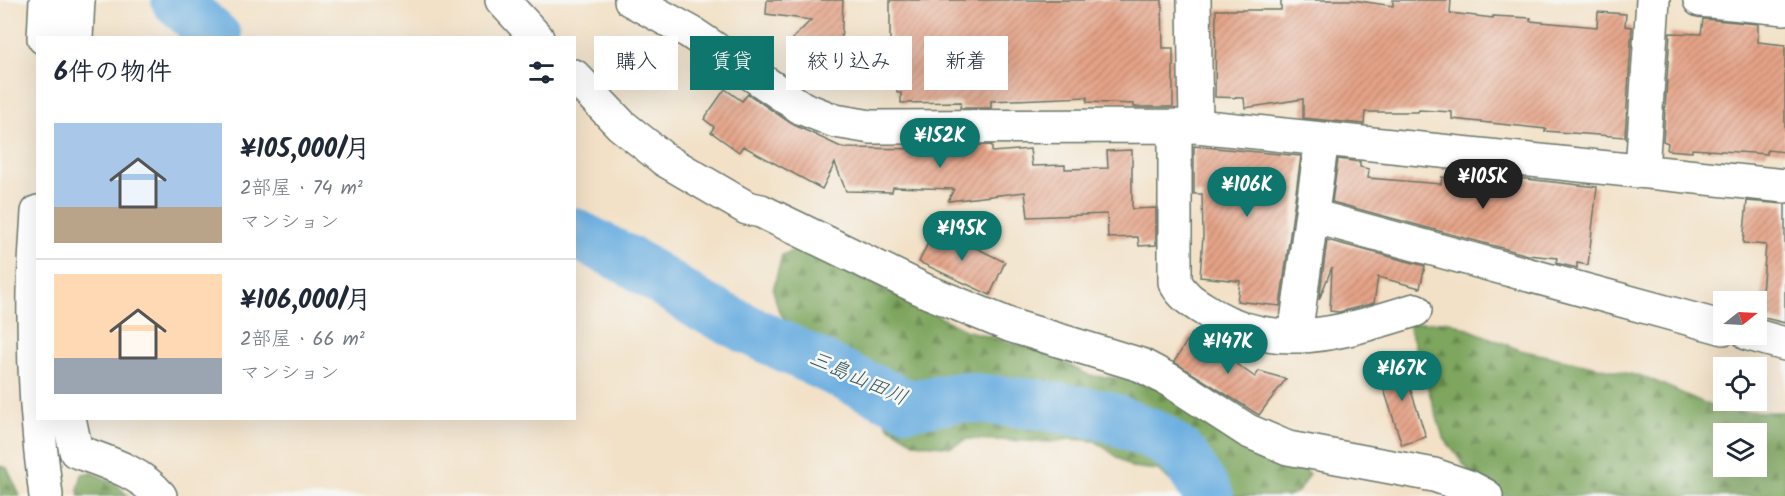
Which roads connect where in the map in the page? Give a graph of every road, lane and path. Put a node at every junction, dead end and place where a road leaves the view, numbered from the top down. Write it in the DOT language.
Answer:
graph roads {
  1 [pos="46,0"];
  2 [pos="78,0"];
  3 [pos="502,0"];
  4 [pos="631,0"];
  5 [pos="1194,0"];
  6 [pos="1653,0"];
  7 [pos="1700,0"];
  8 [pos="1785,8"];
  9 [pos="44,36"];
  10 [pos="76,36"];
  11 [pos="535,36"];
  12 [pos="576,78"];
  13 [pos="1185,126"];
  14 [pos="1322,139"];
  15 [pos="1642,171"];
  16 [pos="1785,186"];
  17 [pos="1312,216"];
  18 [pos="36,264"];
  19 [pos="1415,310"];
  20 [pos="1713,325"];
  21 [pos="1295,336"];
  22 [pos="1767,339"];
  23 [pos="1785,344"];
  24 [pos="36,394"];
  25 [pos="37,420"];
  26 [pos="69,420"];
  27 [pos="46,496"];
  28 [pos="159,496"];
  29 [pos="1486,496"];
  1 -- 9 [label="street"];
  2 -- 10 [label="street"];
  3 -- 11 [label="street"];
  4 -- 13 [label="street"];
  5 -- 13 [label="street"];
  6 -- 15 [label="street"];
  7 -- 8 [label="street"];
  12 -- 29 [label="street"];
  13 -- 14 [label="street"];
  13 -- 21 [label="street"];
  14 -- 15 [label="street"];
  14 -- 17 [label="street"];
  15 -- 16 [label="street"];
  17 -- 20 [label="street"];
  17 -- 21 [label="street"];
  18 -- 24 [label="street"];
  19 -- 21 [label="street"];
  22 -- 23 [label="street"];
  25 -- 27 [label="street"];
  26 -- 28 [label="street"];
}
